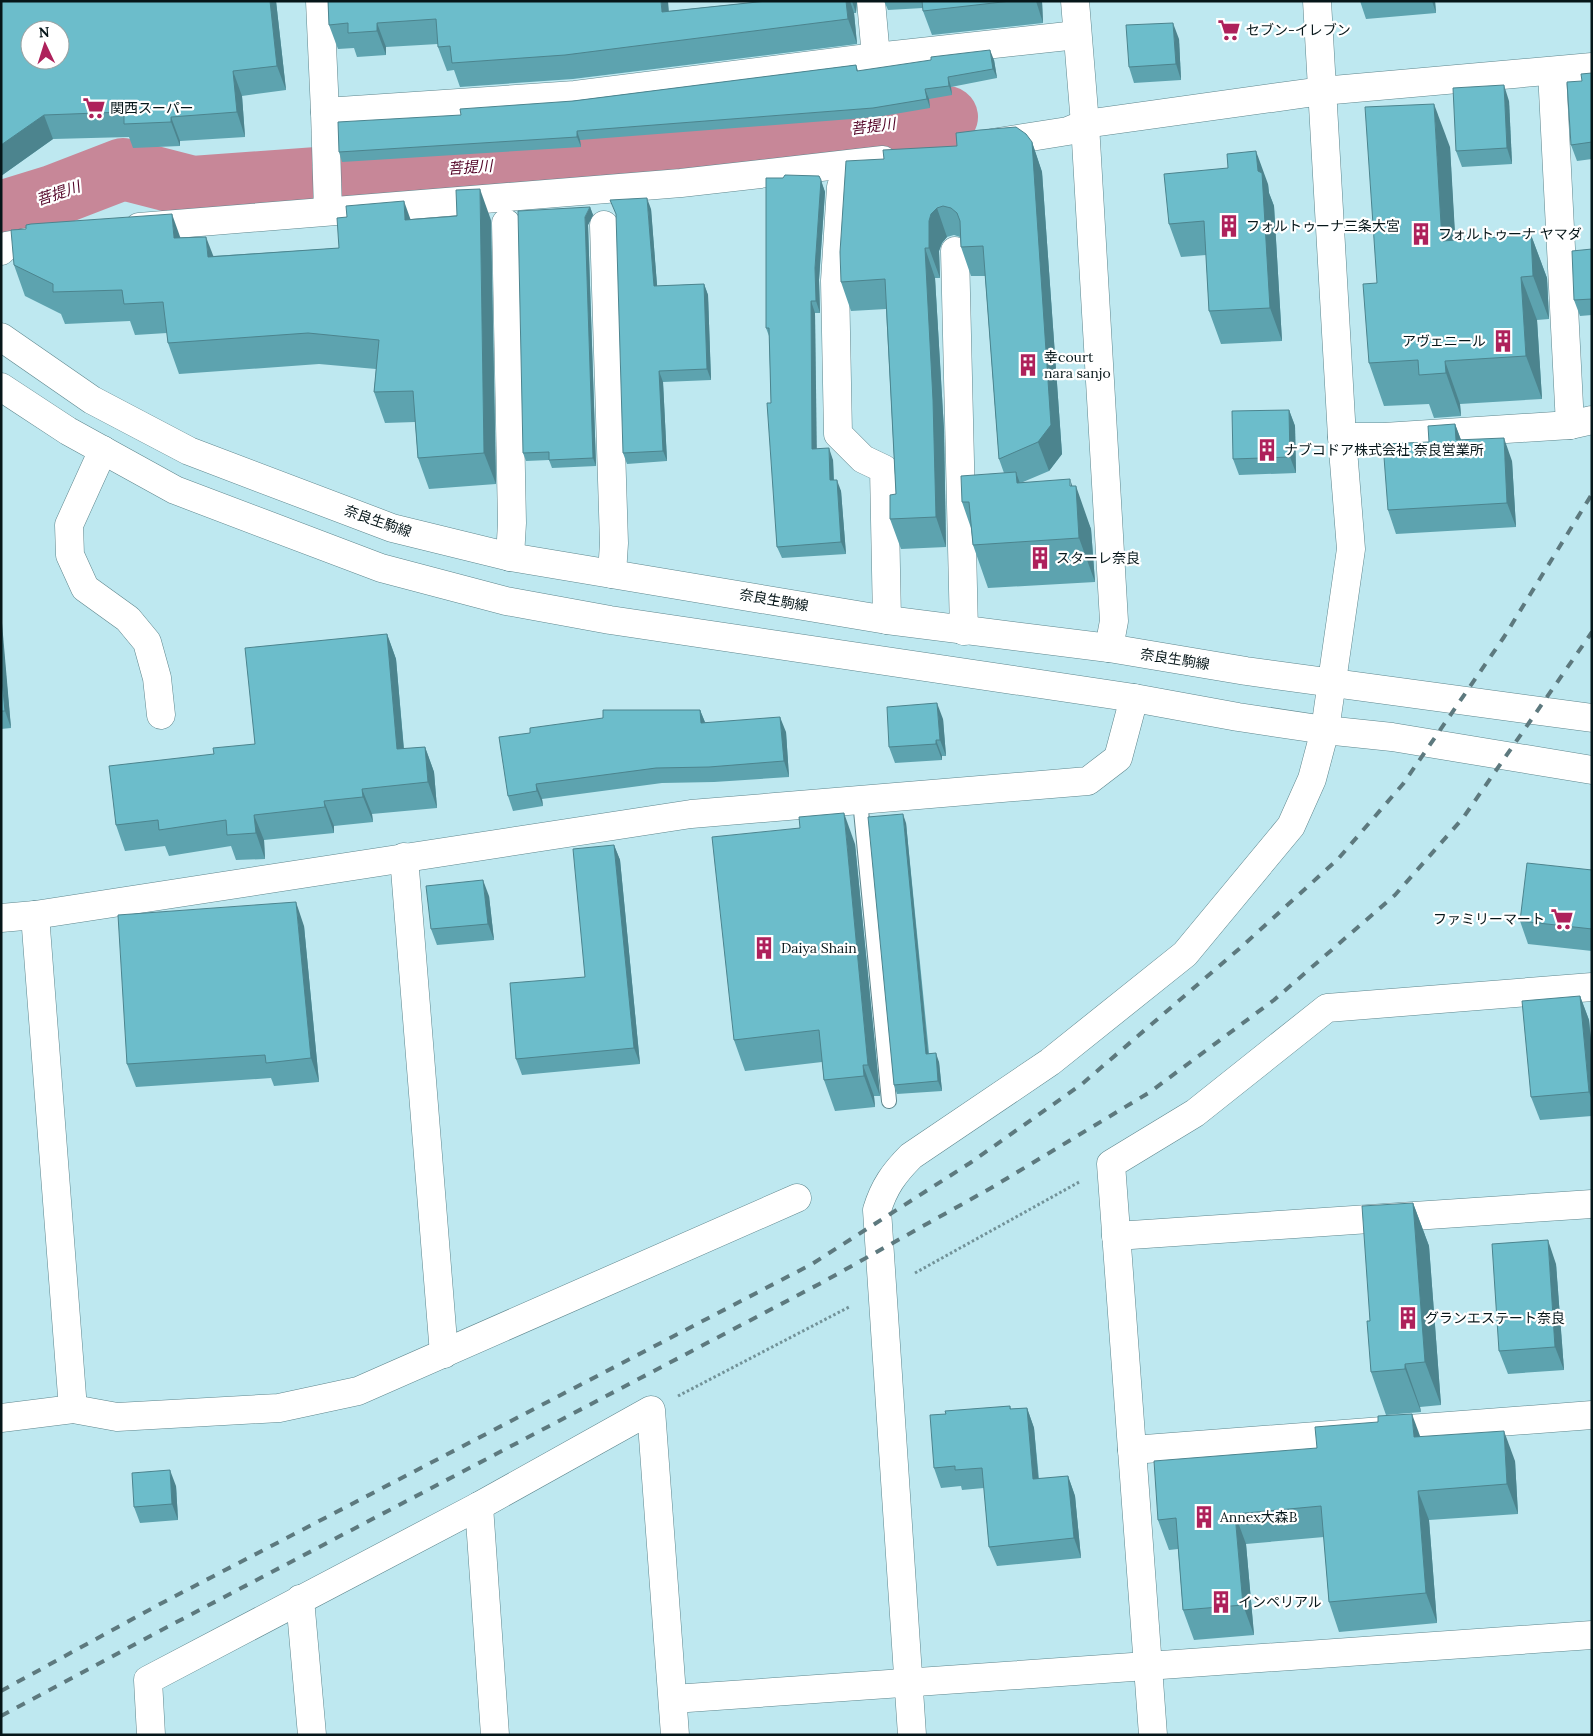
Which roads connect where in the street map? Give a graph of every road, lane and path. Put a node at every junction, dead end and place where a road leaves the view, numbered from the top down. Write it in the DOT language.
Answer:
graph roads {
  1 [pos="320,1"];
  2 [pos="871,1"];
  3 [pos="1075,1"];
  4 [pos="1317,1"];
  5 [pos="1077,35"];
  6 [pos="876,57"];
  7 [pos="1592,67"];
  8 [pos="1552,71"];
  9 [pos="1322,91"];
  10 [pos="325,112"];
  11 [pos="1085,124"];
  12 [pos="963,148"];
  13 [pos="906,157"];
  14 [pos="842,187"];
  15 [pos="327,188"];
  16 [pos="506,223"];
  17 [pos="604,225"];
  18 [pos="114,229"];
  19 [pos="75,234"];
  20 [pos="1,251"];
  21 [pos="955,251"];
  22 [pos="1,337"];
  23 [pos="1,387"];
  24 [pos="1581,423"];
  25 [pos="1342,437"];
  26 [pos="103,450"];
  27 [pos="510,557"];
  28 [pos="612,574"];
  29 [pos="888,620"];
  30 [pos="964,631"];
  31 [pos="1109,648"];
  32 [pos="1330,682"];
  33 [pos="1134,698"];
  34 [pos="161,715"];
  35 [pos="1592,718"];
  36 [pos="1325,730"];
  37 [pos="1592,770"];
  38 [pos="860,800"];
  39 [pos="404,857"];
  40 [pos="35,915"];
  41 [pos="1,918"];
  42 [pos="1592,988"];
  43 [pos="889,1101"];
  44 [pos="1111,1164"];
  45 [pos="797,1198"];
  46 [pos="1592,1204"];
  47 [pos="1116,1236"];
  48 [pos="915,1273"];
  49 [pos="851,1306"];
  50 [pos="444,1354"];
  51 [pos="73,1409"];
  52 [pos="650,1410"];
  53 [pos="1592,1415"];
  54 [pos="1,1418"];
  55 [pos="1132,1450"];
  56 [pos="479,1506"];
  57 [pos="300,1599"];
  58 [pos="1592,1635"];
  59 [pos="1149,1667"];
  60 [pos="908,1683"];
  61 [pos="673,1699"];
  62 [pos="152,1735"];
  63 [pos="312,1735"];
  64 [pos="495,1735"];
  65 [pos="676,1735"];
  66 [pos="912,1735"];
  67 [pos="1153,1735"];
  1 -- 10 [label="street"];
  2 -- 6 [label="street"];
  3 -- 5 [label="street"];
  4 -- 9 [label="street"];
  5 -- 6 [label="street"];
  5 -- 11 [label="street"];
  6 -- 10 [label="street"];
  7 -- 8 [label="street"];
  8 -- 9 [label="street"];
  8 -- 24 [label="street"];
  9 -- 11 [label="street"];
  9 -- 25 [label="street"];
  10 -- 15 [label="street"];
  11 -- 12 [label="street"];
  11 -- 31 [label="street"];
  13 -- 15 [label="street"];
  14 -- 29 [label="street"];
  15 -- 18 [label="street"];
  16 -- 27 [label="street"];
  17 -- 28 [label="street"];
  19 -- 20 [label="street"];
  21 -- 30 [label="street"];
  22 -- 27 [label="street, 奈良生駒線"];
  23 -- 26 [label="street"];
  24 -- 25 [label="street"];
  25 -- 32 [label="street"];
  26 -- 33 [label="street"];
  26 -- 34 [label="street"];
  27 -- 28 [label="street, 奈良生駒線"];
  28 -- 29 [label="street, 奈良生駒線"];
  29 -- 30 [label="street, 奈良生駒線"];
  30 -- 31 [label="street, 奈良生駒線"];
  31 -- 32 [label="street, 奈良生駒線"];
  32 -- 35 [label="street, 奈良生駒線"];
  32 -- 36 [label="street"];
  33 -- 36 [label="street"];
  33 -- 38 [label="street"];
  36 -- 37 [label="street"];
  36 -- 60 [label="street"];
  38 -- 39 [label="street"];
  38 -- 43 [label="lane"];
  39 -- 40 [label="street"];
  39 -- 50 [label="street"];
  40 -- 41 [label="street"];
  40 -- 51 [label="street"];
  42 -- 44 [label="street"];
  44 -- 47 [label="street"];
  44 -- 48 [label="path"];
  45 -- 50 [label="street"];
  46 -- 47 [label="street"];
  47 -- 55 [label="street"];
  49 -- 52 [label="path"];
  50 -- 51 [label="street"];
  51 -- 54 [label="street"];
  52 -- 56 [label="street"];
  52 -- 61 [label="street"];
  53 -- 55 [label="street"];
  55 -- 59 [label="street"];
  56 -- 57 [label="street"];
  56 -- 64 [label="street"];
  57 -- 62 [label="street"];
  57 -- 63 [label="street"];
  58 -- 59 [label="street"];
  59 -- 60 [label="street"];
  59 -- 67 [label="street"];
  60 -- 61 [label="street"];
  60 -- 66 [label="street"];
  61 -- 65 [label="street"];
}
